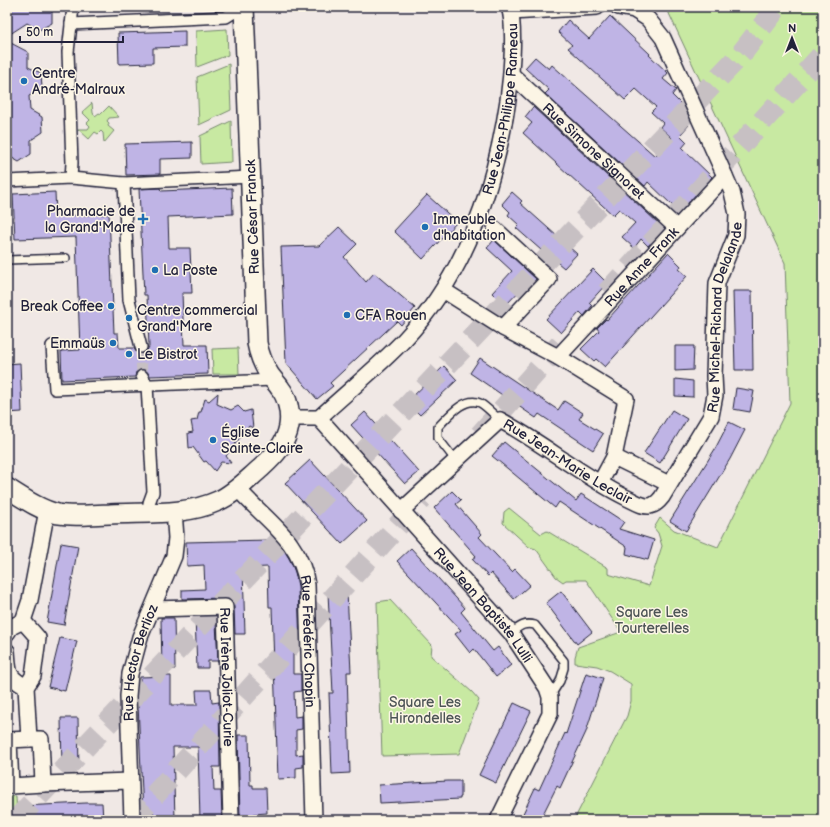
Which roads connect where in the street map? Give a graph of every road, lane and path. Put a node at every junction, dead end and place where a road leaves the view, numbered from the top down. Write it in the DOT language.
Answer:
graph roads {
  1 [pos="73,7"];
  2 [pos="598,7"];
  3 [pos="622,7"];
  4 [pos="239,9"];
  5 [pos="510,10"];
  6 [pos="71,24"];
  7 [pos="511,74"];
  8 [pos="725,176"];
  9 [pos="251,177"];
  10 [pos="71,178"];
  11 [pos="7,180"];
  12 [pos="124,183"];
  13 [pos="677,228"];
  14 [pos="495,229"];
  15 [pos="66,258"];
  16 [pos="7,260"];
  17 [pos="443,290"];
  18 [pos="503,328"];
  19 [pos="52,346"];
  20 [pos="141,347"];
  21 [pos="558,357"];
  22 [pos="274,380"];
  23 [pos="145,381"];
  24 [pos="290,418"];
  25 [pos="320,418"];
  26 [pos="500,420"];
  27 [pos="614,457"];
  28 [pos="456,461"];
  29 [pos="600,484"];
  30 [pos="669,484"];
  31 [pos="7,488"];
  32 [pos="238,489"];
  33 [pos="149,503"];
  34 [pos="651,506"];
  35 [pos="48,510"];
  36 [pos="174,511"];
  37 [pos="401,511"];
  38 [pos="153,609"];
  39 [pos="23,621"];
  40 [pos="7,633"];
  41 [pos="511,633"];
  42 [pos="7,651"];
  43 [pos="26,687"];
  44 [pos="550,697"];
  45 [pos="29,739"];
  46 [pos="130,781"];
  47 [pos="43,784"];
  48 [pos="132,820"];
  49 [pos="231,820"];
  50 [pos="314,820"];
  51 [pos="498,820"];
  1 -- 6 [label="street"];
  2 -- 5 [label="street"];
  3 -- 8 [label="street, Rue Michel-Richard Delalande"];
  4 -- 6 [label="street"];
  4 -- 9 [label="street, Rue César Franck"];
  5 -- 7 [label="street, Rue Jean-Philippe Rameau"];
  6 -- 10 [label="street"];
  7 -- 13 [label="street, Rue Simone Signoret"];
  7 -- 17 [label="street, Rue Jean-Philippe Rameau"];
  8 -- 13 [label="street, Rue Anne Frank"];
  8 -- 30 [label="street, Rue Michel-Richard Delalande"];
  9 -- 12 [label="street"];
  9 -- 22 [label="street, Rue César Franck"];
  10 -- 11 [label="street"];
  10 -- 12 [label="street"];
  12 -- 20 [label="street"];
  13 -- 21 [label="street, Rue Anne Frank"];
  14 -- 18 [label="street"];
  15 -- 16 [label="lane"];
  17 -- 18 [label="street"];
  17 -- 25 [label="street, Rue Jean-Philippe Rameau"];
  18 -- 21 [label="street"];
  19 -- 23 [label="street"];
  21 -- 27 [label="street"];
  22 -- 23 [label="street"];
  22 -- 24 [label="street, Rue César Franck"];
  23 -- 33 [label="street"];
  24 -- 25 [label="street"];
  24 -- 32 [label="street"];
  25 -- 37 [label="street, Rue Jean Baptiste Lulli"];
  26 -- 28 [label="street, Rue Jean-Marie Leclair"];
  26 -- 28 [label="lane"];
  26 -- 29 [label="street, Rue Jean-Marie Leclair"];
  27 -- 29 [label="street"];
  27 -- 30 [label="street"];
  28 -- 37 [label="street, Rue Jean-Marie Leclair"];
  29 -- 34 [label="street, Rue Jean-Marie Leclair"];
  30 -- 34 [label="street, Rue Michel-Richard Delalande"];
  31 -- 35 [label="street"];
  32 -- 36 [label="street"];
  32 -- 50 [label="street, Rue Frédéric Chopin"];
  35 -- 36 [label="street"];
  35 -- 39 [label="street"];
  36 -- 38 [label="street, Rue Hector Berlioz"];
  37 -- 41 [label="street, Rue Jean Baptiste Lulli"];
  38 -- 46 [label="street, Rue Hector Berlioz"];
  38 -- 49 [label="street, Rue Irène Joliot-Curie"];
  39 -- 40 [label="street"];
  39 -- 43 [label="street"];
  41 -- 44 [label="street, Rue Jean Baptiste Lulli"];
  41 -- 44 [label="lane"];
  42 -- 43 [label="street"];
  43 -- 45 [label="street"];
  44 -- 51 [label="street"];
  45 -- 47 [label="street"];
  45 -- 47 [label="street"];
  46 -- 47 [label="street"];
  46 -- 48 [label="street, Rue Hector Berlioz"];
}
